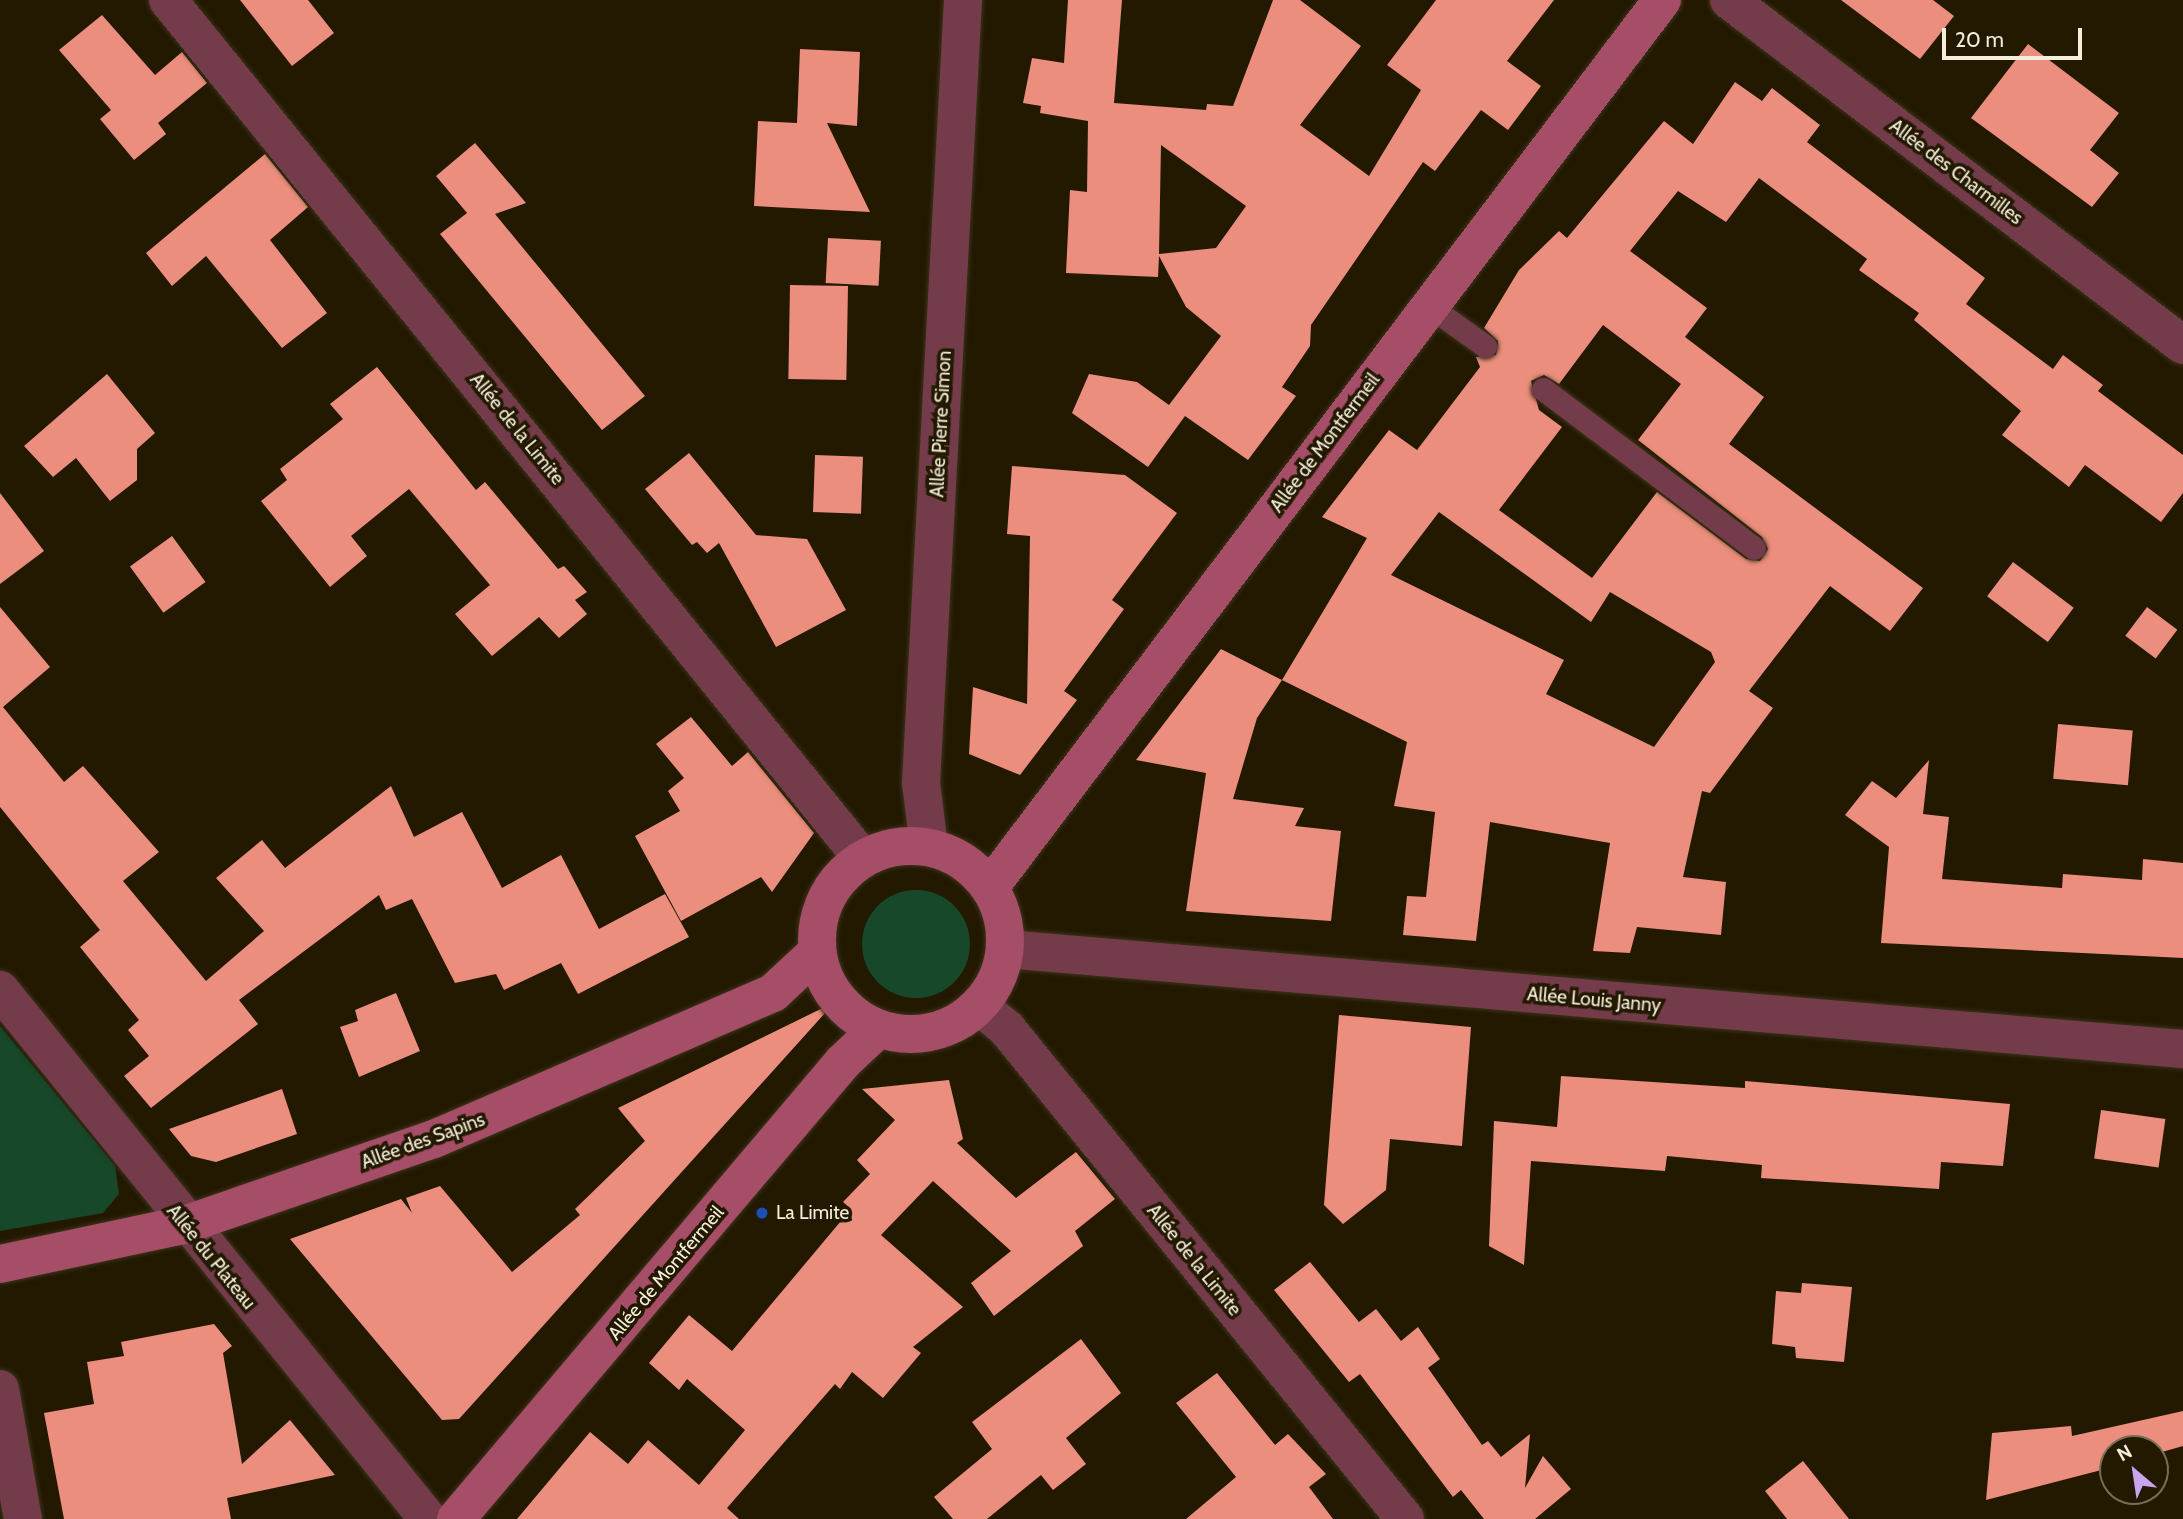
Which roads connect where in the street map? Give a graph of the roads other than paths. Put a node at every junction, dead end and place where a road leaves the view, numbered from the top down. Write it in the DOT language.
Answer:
graph roads {
  1 [pos="168,0"];
  2 [pos="963,0"];
  3 [pos="1662,0"];
  4 [pos="1728,0"];
  5 [pos="1429,306"];
  6 [pos="2183,345"];
  7 [pos="1485,346"];
  8 [pos="1543,389"];
  9 [pos="1754,548"];
  10 [pos="929,847"];
  11 [pos="863,859"];
  12 [pos="990,887"];
  13 [pos="1006,950"];
  14 [pos="817,951"];
  15 [pos="0,990"];
  16 [pos="979,1006"];
  17 [pos="878,1029"];
  18 [pos="2183,1049"];
  19 [pos="184,1225"];
  20 [pos="0,1264"];
  21 [pos="0,1389"];
  22 [pos="1399,1517"];
  23 [pos="23,1519"];
  24 [pos="428,1519"];
  25 [pos="456,1519"];
  1 -- 11 [label="street, Allée de la Limite"];
  2 -- 10 [label="street, Allée Pierre Simon"];
  3 -- 5 [label="main road, Allée de Montfermeil"];
  4 -- 6 [label="street, Allée des Charmilles"];
  5 -- 7 [label="lane"];
  5 -- 12 [label="main road, Allée de Montfermeil"];
  8 -- 9 [label="lane"];
  10 -- 11 [label="main road"];
  10 -- 12 [label="main road"];
  11 -- 14 [label="main road"];
  12 -- 13 [label="main road"];
  13 -- 16 [label="main road"];
  13 -- 18 [label="street, Allée Louis Janny"];
  14 -- 17 [label="main road"];
  14 -- 19 [label="main road, Allée des Sapins"];
  15 -- 19 [label="street, Allée du Plateau"];
  16 -- 17 [label="main road"];
  16 -- 22 [label="street, Allée de la Limite"];
  17 -- 25 [label="main road, Allée de Montfermeil"];
  19 -- 20 [label="main road, Allée des Sapins"];
  19 -- 24 [label="street, Allée du Plateau"];
  21 -- 23 [label="street"];
}
